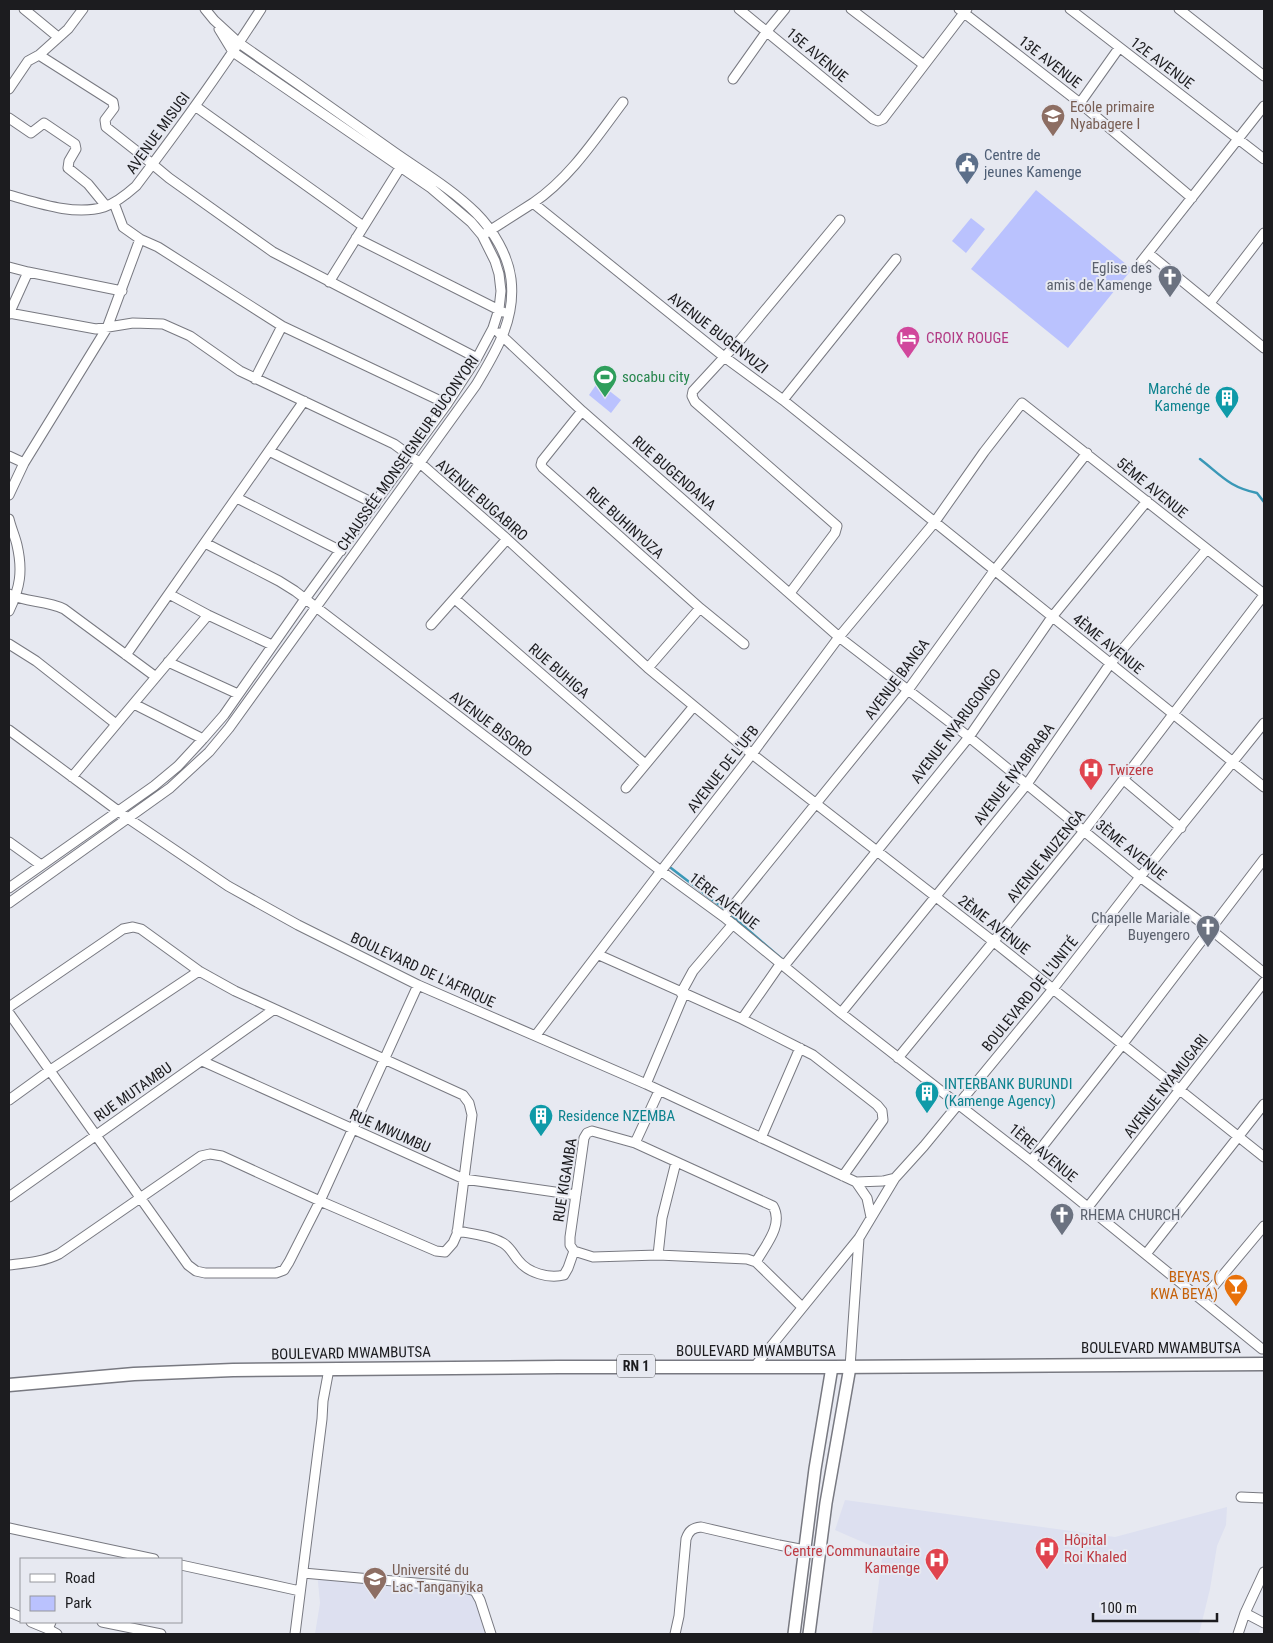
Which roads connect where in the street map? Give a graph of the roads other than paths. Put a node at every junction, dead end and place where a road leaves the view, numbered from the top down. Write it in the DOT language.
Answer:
graph roads {
  1 [pos="24,9"];
  2 [pos="83,9"];
  3 [pos="205,9"];
  4 [pos="261,9"];
  5 [pos="739,9"];
  6 [pos="785,9"];
  7 [pos="851,9"];
  8 [pos="1070,9"];
  9 [pos="1179,9"];
  10 [pos="963,10"];
  11 [pos="214,20"];
  12 [pos="767,31"];
  13 [pos="58,37"];
  14 [pos="239,43"];
  15 [pos="1119,48"];
  16 [pos="233,52"];
  17 [pos="39,55"];
  18 [pos="924,65"];
  19 [pos="9,68"];
  20 [pos="18,74"];
  21 [pos="1264,76"];
  22 [pos="733,79"];
  23 [pos="9,89"];
  24 [pos="623,102"];
  25 [pos="1080,103"];
  26 [pos="195,106"];
  27 [pos="1264,106"];
  28 [pos="9,118"];
  29 [pos="1238,139"];
  30 [pos="1264,159"];
  31 [pos="403,163"];
  32 [pos="152,165"];
  33 [pos="9,195"];
  34 [pos="1192,198"];
  35 [pos="533,203"];
  36 [pos="110,204"];
  37 [pos="840,220"];
  38 [pos="363,226"];
  39 [pos="491,230"];
  40 [pos="1264,233"];
  41 [pos="482,235"];
  42 [pos="356,238"];
  43 [pos="140,239"];
  44 [pos="1148,253"];
  45 [pos="896,259"];
  46 [pos="1141,262"];
  47 [pos="9,267"];
  48 [pos="28,272"];
  49 [pos="329,282"];
  50 [pos="122,291"];
  51 [pos="1210,303"];
  52 [pos="499,309"];
  53 [pos="9,314"];
  54 [pos="510,315"];
  55 [pos="282,326"];
  56 [pos="107,328"];
  57 [pos="493,328"];
  58 [pos="504,336"];
  59 [pos="1264,348"];
  60 [pos="723,356"];
  61 [pos="477,358"];
  62 [pos="255,379"];
  63 [pos="783,400"];
  64 [pos="304,401"];
  65 [pos="1022,403"];
  66 [pos="447,404"];
  67 [pos="582,411"];
  68 [pos="270,451"];
  69 [pos="1087,453"];
  70 [pos="9,456"];
  71 [pos="410,456"];
  72 [pos="24,463"];
  73 [pos="420,463"];
  74 [pos="9,495"];
  75 [pos="237,498"];
  76 [pos="1147,501"];
  77 [pos="375,504"];
  78 [pos="934,523"];
  79 [pos="9,525"];
  80 [pos="507,539"];
  81 [pos="205,543"];
  82 [pos="1207,549"];
  83 [pos="341,550"];
  84 [pos="994,571"];
  85 [pos="790,593"];
  86 [pos="169,594"];
  87 [pos="1264,594"];
  88 [pos="12,596"];
  89 [pos="305,599"];
  90 [pos="455,599"];
  91 [pos="316,607"];
  92 [pos="700,608"];
  93 [pos="9,611"];
  94 [pos="208,615"];
  95 [pos="1052,617"];
  96 [pos="431,625"];
  97 [pos="839,637"];
  98 [pos="9,644"];
  99 [pos="744,644"];
  100 [pos="272,645"];
  101 [pos="126,655"];
  102 [pos="168,662"];
  103 [pos="1110,664"];
  104 [pos="648,668"];
  105 [pos="156,677"];
  106 [pos="908,690"];
  107 [pos="238,694"];
  108 [pos="134,704"];
  109 [pos="694,706"];
  110 [pos="1174,715"];
  111 [pos="1264,723"];
  112 [pos="116,724"];
  113 [pos="9,730"];
  114 [pos="969,737"];
  115 [pos="203,740"];
  116 [pos="752,754"];
  117 [pos="1233,762"];
  118 [pos="645,764"];
  119 [pos="72,776"];
  120 [pos="1124,780"];
  121 [pos="1027,784"];
  122 [pos="1264,787"];
  123 [pos="626,788"];
  124 [pos="816,803"];
  125 [pos="119,811"];
  126 [pos="129,819"];
  127 [pos="1180,828"];
  128 [pos="1084,831"];
  129 [pos="9,842"];
  130 [pos="877,851"];
  131 [pos="1264,859"];
  132 [pos="41,865"];
  133 [pos="661,871"];
  134 [pos="1140,876"];
  135 [pos="9,888"];
  136 [pos="935,898"];
  137 [pos="9,903"];
  138 [pos="724,917"];
  139 [pos="733,924"];
  140 [pos="1210,929"];
  141 [pos="994,942"];
  142 [pos="599,954"];
  143 [pos="783,964"];
  144 [pos="199,971"];
  145 [pos="1264,973"];
  146 [pos="1264,982"];
  147 [pos="418,985"];
  148 [pos="1053,989"];
  149 [pos="683,994"];
  150 [pos="9,1007"];
  151 [pos="273,1010"];
  152 [pos="9,1013"];
  153 [pos="841,1013"];
  154 [pos="742,1020"];
  155 [pos="536,1035"];
  156 [pos="1122,1045"];
  157 [pos="800,1048"];
  158 [pos="898,1058"];
  159 [pos="384,1060"];
  160 [pos="202,1061"];
  161 [pos="50,1070"];
  162 [pos="646,1084"];
  163 [pos="659,1091"];
  164 [pos="1180,1091"];
  165 [pos="9,1100"];
  166 [pos="958,1103"];
  167 [pos="1264,1104"];
  168 [pos="352,1130"];
  169 [pos="95,1135"];
  170 [pos="1239,1137"];
  171 [pos="761,1138"];
  172 [pos="635,1143"];
  173 [pos="1264,1157"];
  174 [pos="1031,1161"];
  175 [pos="676,1162"];
  176 [pos="843,1176"];
  177 [pos="895,1178"];
  178 [pos="464,1180"];
  179 [pos="856,1182"];
  180 [pos="576,1195"];
  181 [pos="9,1196"];
  182 [pos="140,1198"];
  183 [pos="320,1201"];
  184 [pos="1088,1207"];
  185 [pos="871,1217"];
  186 [pos="1264,1226"];
  187 [pos="457,1231"];
  188 [pos="859,1238"];
  189 [pos="574,1251"];
  190 [pos="1146,1254"];
  191 [pos="658,1255"];
  192 [pos="756,1262"];
  193 [pos="9,1265"];
  194 [pos="1203,1299"];
  195 [pos="802,1306"];
  196 [pos="1263,1348"];
  197 [pos="1264,1364"];
  198 [pos="755,1366"];
  199 [pos="832,1367"];
  200 [pos="850,1367"];
  201 [pos="329,1369"];
  202 [pos="9,1385"];
  203 [pos="1241,1497"];
  204 [pos="1264,1498"];
  205 [pos="9,1528"];
  206 [pos="806,1550"];
  207 [pos="149,1558"];
  208 [pos="182,1565"];
  209 [pos="1264,1572"];
  210 [pos="303,1573"];
  211 [pos="1261,1585"];
  212 [pos="300,1591"];
  213 [pos="1244,1614"];
  214 [pos="36,1623"];
  215 [pos="107,1623"];
  216 [pos="1264,1623"];
  217 [pos="50,1626"];
  218 [pos="57,1634"];
  219 [pos="161,1634"];
  220 [pos="295,1634"];
  221 [pos="491,1634"];
  222 [pos="675,1634"];
  223 [pos="794,1634"];
  224 [pos="808,1634"];
  225 [pos="1238,1634"];
  1 -- 13 [label="street"];
  2 -- 13 [label="street"];
  3 -- 11 [label="street, CHAUSSÉE MONSEIGNEUR BUCONYORI"];
  4 -- 14 [label="street, AVENUE MISUGI"];
  5 -- 12 [label="street, 15E AVENUE"];
  6 -- 12 [label="street"];
  7 -- 18 [label="street"];
  8 -- 15 [label="street, 12E AVENUE"];
  9 -- 21 [label="street"];
  10 -- 18 [label="street"];
  10 -- 25 [label="street, 13E AVENUE"];
  11 -- 14 [label="street, CHAUSSÉE MONSEIGNEUR BUCONYORI"];
  11 -- 16 [label="street, CHAUSSÉE MONSEIGNEUR BUCONYORI"];
  12 -- 18 [label="street, 15E AVENUE"];
  12 -- 22 [label="street"];
  13 -- 17 [label="street"];
  14 -- 16 [label="street, AVENUE MISUGI"];
  14 -- 31 [label="street, CHAUSSÉE MONSEIGNEUR BUCONYORI"];
  15 -- 25 [label="street"];
  15 -- 29 [label="street, 12E AVENUE"];
  16 -- 26 [label="street, AVENUE MISUGI"];
  16 -- 31 [label="street, CHAUSSÉE MONSEIGNEUR BUCONYORI"];
  17 -- 20 [label="street"];
  17 -- 32 [label="street"];
  19 -- 20 [label="street"];
  20 -- 23 [label="street"];
  24 -- 35 [label="street"];
  25 -- 34 [label="street, 13E AVENUE"];
  26 -- 32 [label="street, AVENUE MISUGI"];
  26 -- 38 [label="street"];
  27 -- 29 [label="street"];
  28 -- 36 [label="street"];
  29 -- 30 [label="street, 12E AVENUE"];
  29 -- 34 [label="street"];
  31 -- 38 [label="street"];
  31 -- 39 [label="street, CHAUSSÉE MONSEIGNEUR BUCONYORI"];
  31 -- 41 [label="street, CHAUSSÉE MONSEIGNEUR BUCONYORI"];
  32 -- 36 [label="street, AVENUE MISUGI"];
  32 -- 49 [label="street"];
  33 -- 36 [label="street, AVENUE MISUGI"];
  34 -- 44 [label="street"];
  35 -- 39 [label="street"];
  35 -- 60 [label="street, AVENUE BUGENYUZI"];
  36 -- 43 [label="street"];
  37 -- 60 [label="street"];
  38 -- 42 [label="street"];
  39 -- 41 [label="street"];
  39 -- 54 [label="street, CHAUSSÉE MONSEIGNEUR BUCONYORI"];
  40 -- 51 [label="street"];
  41 -- 52 [label="street, CHAUSSÉE MONSEIGNEUR BUCONYORI"];
  42 -- 49 [label="street"];
  42 -- 52 [label="street"];
  43 -- 50 [label="street"];
  43 -- 55 [label="street"];
  44 -- 46 [label="street"];
  44 -- 51 [label="street"];
  45 -- 63 [label="street"];
  47 -- 48 [label="street"];
  48 -- 50 [label="street"];
  48 -- 53 [label="street"];
  49 -- 61 [label="street"];
  50 -- 56 [label="street"];
  51 -- 59 [label="street"];
  52 -- 54 [label="street"];
  52 -- 57 [label="street, CHAUSSÉE MONSEIGNEUR BUCONYORI"];
  53 -- 56 [label="street, AVENUE BUGABIRO"];
  54 -- 58 [label="street, CHAUSSÉE MONSEIGNEUR BUCONYORI"];
  55 -- 62 [label="street"];
  55 -- 66 [label="street"];
  56 -- 62 [label="street, AVENUE BUGABIRO"];
  56 -- 72 [label="street"];
  57 -- 58 [label="street, RUE BUGENDANA"];
  57 -- 61 [label="street, CHAUSSÉE MONSEIGNEUR BUCONYORI"];
  58 -- 67 [label="street, RUE BUGENDANA"];
  58 -- 73 [label="street, CHAUSSÉE MONSEIGNEUR BUCONYORI"];
  60 -- 63 [label="street, AVENUE BUGENYUZI"];
  60 -- 85 [label="street"];
  61 -- 66 [label="street, CHAUSSÉE MONSEIGNEUR BUCONYORI"];
  62 -- 64 [label="street, AVENUE BUGABIRO"];
  63 -- 78 [label="street, AVENUE BUGENYUZI"];
  64 -- 68 [label="street"];
  64 -- 71 [label="street, AVENUE BUGABIRO"];
  65 -- 69 [label="street, 5ÈME AVENUE"];
  65 -- 78 [label="street, AVENUE DE L'UFB"];
  66 -- 71 [label="street, CHAUSSÉE MONSEIGNEUR BUCONYORI"];
  67 -- 85 [label="street, RUE BUGENDANA"];
  67 -- 92 [label="street, RUE BUHINYUZA"];
  68 -- 75 [label="street"];
  68 -- 77 [label="street"];
  69 -- 76 [label="street, 5ÈME AVENUE"];
  69 -- 84 [label="street, AVENUE BANGA"];
  70 -- 72 [label="street"];
  71 -- 73 [label="street, AVENUE BUGABIRO"];
  71 -- 77 [label="street, CHAUSSÉE MONSEIGNEUR BUCONYORI"];
  72 -- 74 [label="street"];
  73 -- 80 [label="street, AVENUE BUGABIRO"];
  73 -- 91 [label="street, CHAUSSÉE MONSEIGNEUR BUCONYORI"];
  75 -- 81 [label="street"];
  75 -- 83 [label="street"];
  76 -- 82 [label="street, 5ÈME AVENUE"];
  76 -- 95 [label="street, AVENUE NYARUGONGO"];
  77 -- 83 [label="street, CHAUSSÉE MONSEIGNEUR BUCONYORI"];
  78 -- 84 [label="street, 4ÈME AVENUE"];
  78 -- 97 [label="street, AVENUE DE L'UFB"];
  79 -- 88 [label="street"];
  80 -- 90 [label="street"];
  80 -- 104 [label="street, AVENUE BUGABIRO"];
  81 -- 86 [label="street"];
  81 -- 89 [label="street, AVENUE BISORO"];
  82 -- 87 [label="street, 5ÈME AVENUE"];
  82 -- 103 [label="street, AVENUE NYABIRABA"];
  83 -- 89 [label="street, CHAUSSÉE MONSEIGNEUR BUCONYORI"];
  84 -- 95 [label="street, 4ÈME AVENUE"];
  84 -- 106 [label="street, AVENUE BANGA"];
  85 -- 97 [label="street, RUE BUGENDANA"];
  86 -- 94 [label="street"];
  86 -- 101 [label="street"];
  87 -- 110 [label="street, AVENUE MUZENGA"];
  88 -- 93 [label="street"];
  88 -- 101 [label="street"];
  89 -- 91 [label="street, AVENUE BISORO"];
  89 -- 100 [label="street, CHAUSSÉE MONSEIGNEUR BUCONYORI"];
  90 -- 96 [label="street"];
  90 -- 118 [label="street, RUE BUHIGA"];
  91 -- 126 [label="street, CHAUSSÉE MONSEIGNEUR BUCONYORI"];
  91 -- 133 [label="street, AVENUE BISORO"];
  92 -- 99 [label="street, RUE BUHINYUZA"];
  92 -- 104 [label="street"];
  94 -- 100 [label="street"];
  94 -- 102 [label="street"];
  95 -- 103 [label="street, 4ÈME AVENUE"];
  95 -- 114 [label="street, AVENUE NYARUGONGO"];
  97 -- 106 [label="street, 3ÈME AVENUE"];
  97 -- 116 [label="street, AVENUE DE L'UFB"];
  98 -- 112 [label="street"];
  100 -- 107 [label="street, CHAUSSÉE MONSEIGNEUR BUCONYORI"];
  101 -- 105 [label="street"];
  102 -- 105 [label="street"];
  102 -- 107 [label="street"];
  103 -- 110 [label="street, 4ÈME AVENUE"];
  103 -- 121 [label="street, AVENUE NYABIRABA"];
  104 -- 109 [label="street, AVENUE BUGABIRO"];
  105 -- 108 [label="street"];
  106 -- 114 [label="street, 3ÈME AVENUE"];
  106 -- 124 [label="street, AVENUE BANGA"];
  107 -- 115 [label="street, CHAUSSÉE MONSEIGNEUR BUCONYORI"];
  108 -- 112 [label="street"];
  108 -- 115 [label="street"];
  109 -- 116 [label="street, AVENUE BUGABIRO"];
  109 -- 118 [label="street"];
  110 -- 117 [label="street, 4ÈME AVENUE"];
  110 -- 120 [label="street, AVENUE MUZENGA"];
  111 -- 117 [label="street, BOULEVARD DE L'UNITÉ"];
  112 -- 119 [label="street"];
  113 -- 119 [label="street, BOULEVARD DE L'AFRIQUE"];
  114 -- 121 [label="street, 3ÈME AVENUE"];
  114 -- 130 [label="street, AVENUE NYARUGONGO"];
  115 -- 125 [label="street, CHAUSSÉE MONSEIGNEUR BUCONYORI"];
  116 -- 124 [label="street, 2ÈME AVENUE"];
  116 -- 133 [label="street, AVENUE DE L'UFB"];
  117 -- 122 [label="street, 4ÈME AVENUE"];
  117 -- 127 [label="street, BOULEVARD DE L'UNITÉ"];
  118 -- 123 [label="street"];
  119 -- 125 [label="street, BOULEVARD DE L'AFRIQUE"];
  120 -- 127 [label="street"];
  120 -- 128 [label="street, AVENUE MUZENGA"];
  121 -- 128 [label="street, 3ÈME AVENUE"];
  121 -- 136 [label="street, AVENUE NYABIRABA"];
  124 -- 130 [label="street, 2ÈME AVENUE"];
  124 -- 138 [label="street, AVENUE BANGA"];
  125 -- 126 [label="street, BOULEVARD DE L'AFRIQUE"];
  125 -- 132 [label="street, CHAUSSÉE MONSEIGNEUR BUCONYORI"];
  126 -- 137 [label="street, CHAUSSÉE MONSEIGNEUR BUCONYORI"];
  126 -- 147 [label="street, BOULEVARD DE L'AFRIQUE"];
  127 -- 134 [label="street, BOULEVARD DE L'UNITÉ"];
  128 -- 134 [label="street, 3ÈME AVENUE"];
  128 -- 141 [label="street, AVENUE MUZENGA"];
  129 -- 132 [label="street"];
  130 -- 136 [label="street, 2ÈME AVENUE"];
  130 -- 143 [label="street, AVENUE NYARUGONGO"];
  131 -- 140 [label="street"];
  132 -- 135 [label="street, CHAUSSÉE MONSEIGNEUR BUCONYORI"];
  133 -- 138 [label="street, 1ÈRE AVENUE"];
  133 -- 142 [label="street, AVENUE DE L'UFB"];
  134 -- 140 [label="street, 3ÈME AVENUE"];
  134 -- 148 [label="street, BOULEVARD DE L'UNITÉ"];
  136 -- 141 [label="street, 2ÈME AVENUE"];
  136 -- 153 [label="street, AVENUE NYABIRABA"];
  138 -- 139 [label="street, 1ÈRE AVENUE"];
  139 -- 143 [label="street, 1ÈRE AVENUE"];
  139 -- 149 [label="street"];
  140 -- 145 [label="street, 3ÈME AVENUE"];
  140 -- 156 [label="street"];
  141 -- 148 [label="street, 2ÈME AVENUE"];
  141 -- 158 [label="street, AVENUE MUZENGA"];
  142 -- 149 [label="street"];
  142 -- 155 [label="street, AVENUE DE L'UFB"];
  143 -- 153 [label="street, 1ÈRE AVENUE"];
  143 -- 154 [label="street, AVENUE NYARUGONGO"];
  144 -- 150 [label="street"];
  144 -- 151 [label="street"];
  144 -- 161 [label="street"];
  146 -- 164 [label="street, AVENUE NYAMUGARI"];
  147 -- 155 [label="street, BOULEVARD DE L'AFRIQUE"];
  147 -- 159 [label="street"];
  148 -- 156 [label="street, 2ÈME AVENUE"];
  148 -- 166 [label="street, BOULEVARD DE L'UNITÉ"];
  149 -- 154 [label="street"];
  149 -- 162 [label="street"];
  151 -- 159 [label="street"];
  151 -- 160 [label="street, RUE MUTAMBU"];
  152 -- 161 [label="street"];
  153 -- 158 [label="street, 1ÈRE AVENUE"];
  154 -- 157 [label="street"];
  155 -- 162 [label="street, BOULEVARD DE L'AFRIQUE"];
  156 -- 164 [label="street, 2ÈME AVENUE"];
  156 -- 174 [label="street"];
  157 -- 171 [label="street"];
  157 -- 176 [label="street"];
  158 -- 166 [label="street, 1ÈRE AVENUE"];
  159 -- 168 [label="street"];
  159 -- 178 [label="street"];
  160 -- 168 [label="street, RUE MWUMBU"];
  160 -- 169 [label="street, RUE MUTAMBU"];
  161 -- 165 [label="street"];
  161 -- 169 [label="street"];
  162 -- 163 [label="street, BOULEVARD DE L'AFRIQUE"];
  163 -- 171 [label="street, BOULEVARD DE L'AFRIQUE"];
  163 -- 172 [label="street"];
  164 -- 170 [label="street, 2ÈME AVENUE"];
  164 -- 184 [label="street, AVENUE NYAMUGARI"];
  166 -- 174 [label="street, 1ÈRE AVENUE"];
  166 -- 177 [label="street, BOULEVARD DE L'UNITÉ"];
  167 -- 170 [label="street"];
  168 -- 178 [label="street, RUE MWUMBU"];
  168 -- 183 [label="street"];
  169 -- 181 [label="street, RUE MUTAMBU"];
  169 -- 182 [label="street"];
  170 -- 173 [label="street, 2ÈME AVENUE"];
  170 -- 190 [label="street"];
  171 -- 176 [label="street, BOULEVARD DE L'AFRIQUE"];
  172 -- 175 [label="street"];
  172 -- 180 [label="street, RUE KIGAMBA"];
  174 -- 184 [label="street, 1ÈRE AVENUE"];
  175 -- 191 [label="street"];
  175 -- 192 [label="street"];
  176 -- 179 [label="street, BOULEVARD DE L'AFRIQUE"];
  177 -- 179 [label="street, BOULEVARD DE L'AFRIQUE"];
  177 -- 185 [label="street, BOULEVARD DE L'UNITÉ"];
  178 -- 180 [label="street, RUE MWUMBU"];
  178 -- 187 [label="street"];
  179 -- 185 [label="street"];
  180 -- 189 [label="street, RUE KIGAMBA"];
  182 -- 183 [label="street"];
  182 -- 183 [label="street"];
  182 -- 193 [label="street"];
  183 -- 187 [label="street"];
  184 -- 190 [label="street, 1ÈRE AVENUE"];
  185 -- 188 [label="street, BOULEVARD DE L'UNITÉ"];
  186 -- 194 [label="street"];
  187 -- 189 [label="street"];
  188 -- 195 [label="street, BOULEVARD DE L'UNITÉ"];
  188 -- 200 [label="street, BOULEVARD DE L'UNITÉ"];
  189 -- 191 [label="street"];
  190 -- 194 [label="street, 1ÈRE AVENUE"];
  191 -- 192 [label="street"];
  192 -- 195 [label="street"];
  194 -- 196 [label="street, 1ÈRE AVENUE"];
  195 -- 198 [label="street, BOULEVARD DE L'UNITÉ"];
  196 -- 197 [label="street"];
  197 -- 200 [label="highway, BOULEVARD MWAMBUTSA / RN 1"];
  198 -- 199 [label="highway, BOULEVARD MWAMBUTSA / RN 1"];
  198 -- 201 [label="highway, BOULEVARD MWAMBUTSA / RN 1"];
  199 -- 200 [label="highway, BOULEVARD MWAMBUTSA / RN 1"];
  199 -- 206 [label="main road"];
  200 -- 224 [label="main road"];
  201 -- 202 [label="highway, BOULEVARD MWAMBUTSA / RN 1"];
  201 -- 210 [label="street"];
  203 -- 204 [label="street"];
  205 -- 207 [label="street"];
  206 -- 222 [label="street"];
  206 -- 223 [label="main road"];
  208 -- 212 [label="street"];
  209 -- 211 [label="street"];
  210 -- 212 [label="street"];
  210 -- 221 [label="street"];
  211 -- 213 [label="street"];
  212 -- 220 [label="street"];
  213 -- 216 [label="street"];
  213 -- 225 [label="street"];
  214 -- 217 [label="street"];
  215 -- 219 [label="street"];
  217 -- 218 [label="street"];
}
